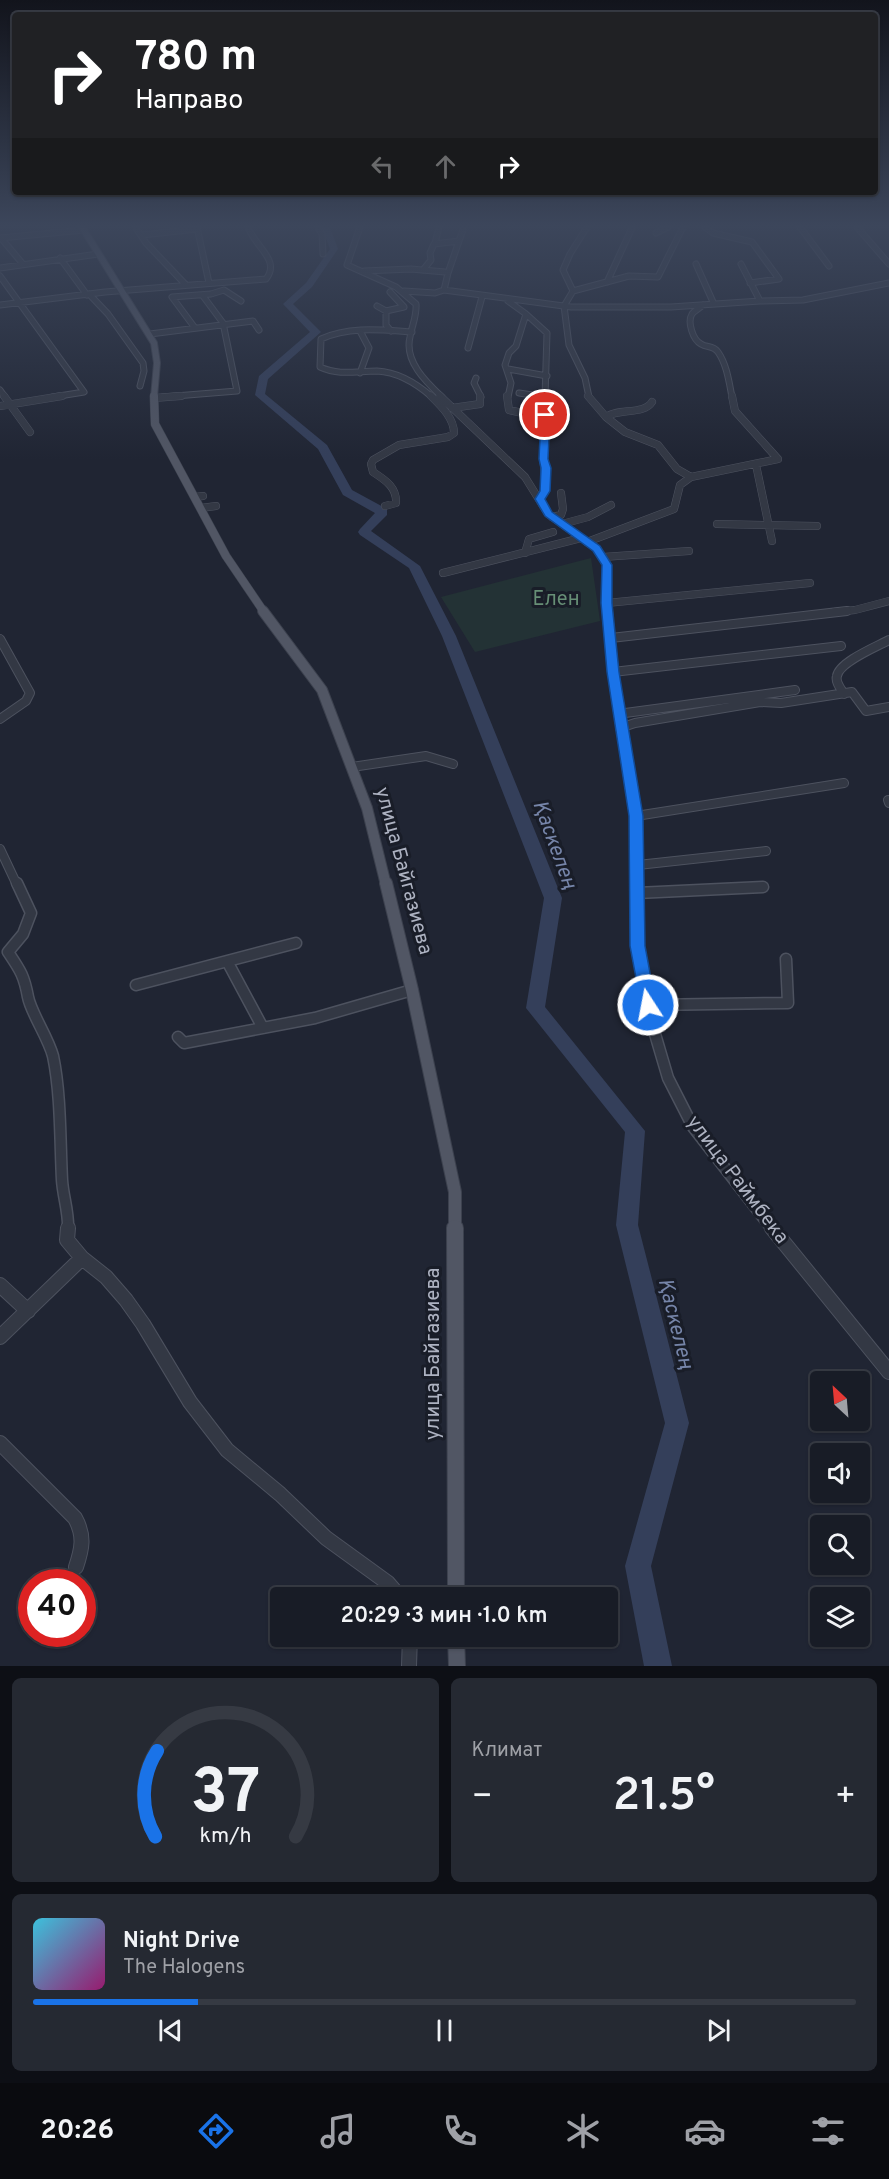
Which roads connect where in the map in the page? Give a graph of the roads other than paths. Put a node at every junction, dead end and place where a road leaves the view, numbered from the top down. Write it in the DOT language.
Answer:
graph roads {
  1 [pos="22,305"];
  2 [pos="98,305"];
  3 [pos="130,305"];
  4 [pos="177,305"];
  5 [pos="209,305"];
  6 [pos="402,305"];
  7 [pos="416,305"];
  8 [pos="480,305"];
  9 [pos="551,305"];
  10 [pos="688,305"];
  11 [pos="702,305"];
  12 [pos="377,306"];
  13 [pos="516,306"];
  14 [pos="561,306"];
  15 [pos="386,311"];
  16 [pos="526,314"];
  17 [pos="223,324"];
  18 [pos="195,328"];
  19 [pos="259,330"];
  20 [pos="360,331"];
  21 [pos="392,331"];
  22 [pos="412,332"];
  23 [pos="150,334"];
  24 [pos="468,348"];
  25 [pos="506,367"];
  26 [pos="360,373"];
  27 [pos="547,376"];
  28 [pos="476,378"];
  29 [pos="140,386"];
  30 [pos="534,387"];
  31 [pos="0,390"];
  32 [pos="499,392"];
  33 [pos="519,393"];
  34 [pos="546,397"];
  35 [pos="154,398"];
  36 [pos="509,400"];
  37 [pos="651,402"];
  38 [pos="9,405"];
  39 [pos="0,406"];
  40 [pos="452,408"];
  41 [pos="606,417"];
  42 [pos="544,418"];
  43 [pos="30,432"];
  44 [pos="756,465"];
  45 [pos="691,477"];
  46 [pos="561,493"];
  47 [pos="540,499"];
  48 [pos="200,500"];
  49 [pos="611,505"];
  50 [pos="216,506"];
  51 [pos="385,506"];
  52 [pos="552,517"];
  53 [pos="717,524"];
  54 [pos="562,525"];
  55 [pos="767,525"];
  56 [pos="817,526"];
  57 [pos="553,532"];
  58 [pos="584,540"];
  59 [pos="772,541"];
  60 [pos="689,550"];
  61 [pos="525,553"];
  62 [pos="603,557"];
  63 [pos="443,573"];
  64 [pos="810,583"];
  65 [pos="889,602"];
  66 [pos="607,603"];
  67 [pos="611,638"];
  68 [pos="0,639"];
  69 [pos="889,640"];
  70 [pos="841,646"];
  71 [pos="613,672"];
  72 [pos="795,690"];
  73 [pos="844,694"];
  74 [pos="752,695"];
  75 [pos="739,706"];
  76 [pos="889,707"];
  77 [pos="618,714"];
  78 [pos="0,719"];
  79 [pos="620,728"];
  80 [pos="453,764"];
  81 [pos="352,767"];
  82 [pos="844,783"];
  83 [pos="636,816"];
  84 [pos="0,849"];
  85 [pos="766,851"];
  86 [pos="638,865"];
  87 [pos="762,887"];
  88 [pos="637,893"];
  89 [pos="296,943"];
  90 [pos="4,953"];
  91 [pos="786,959"];
  92 [pos="227,961"];
  93 [pos="136,985"];
  94 [pos="412,990"];
  95 [pos="648,1005"];
  96 [pos="263,1028"];
  97 [pos="178,1037"];
  98 [pos="82,1258"];
  99 [pos="0,1286"];
  100 [pos="28,1311"];
  101 [pos="0,1337"];
  102 [pos="889,1372"];
  103 [pos="0,1443"];
  104 [pos="76,1567"];
  105 [pos="388,1587"];
  106 [pos="456,1587"];
  107 [pos="410,1647"];
  108 [pos="456,1647"];
  109 [pos="410,1666"];
  110 [pos="457,1666"];
  1 -- 38 [label="street"];
  2 -- 29 [label="street"];
  3 -- 23 [label="main road, улица Байгазиева"];
  4 -- 18 [label="street"];
  5 -- 17 [label="street"];
  6 -- 15 [label="street"];
  7 -- 22 [label="street"];
  8 -- 24 [label="street"];
  9 -- 14 [label="street"];
  10 -- 14 [label="street"];
  11 -- 44 [label="street"];
  12 -- 15 [label="street"];
  13 -- 14 [label="street"];
  13 -- 16 [label="street"];
  14 -- 41 [label="street"];
  15 -- 21 [label="street"];
  16 -- 25 [label="street"];
  16 -- 27 [label="street"];
  17 -- 18 [label="street"];
  17 -- 19 [label="street"];
  17 -- 35 [label="street"];
  18 -- 23 [label="street"];
  20 -- 21 [label="street"];
  20 -- 26 [label="street"];
  20 -- 26 [label="street"];
  21 -- 22 [label="street"];
  22 -- 40 [label="street"];
  23 -- 35 [label="main road, улица Байгазиева"];
  25 -- 27 [label="street"];
  25 -- 36 [label="street"];
  26 -- 51 [label="street"];
  27 -- 34 [label="street"];
  28 -- 40 [label="street"];
  30 -- 34 [label="street"];
  31 -- 38 [label="street"];
  32 -- 36 [label="street"];
  33 -- 34 [label="street"];
  34 -- 42 [label="street"];
  35 -- 48 [label="main road, улица Байгазиева"];
  36 -- 42 [label="street"];
  37 -- 41 [label="street"];
  38 -- 39 [label="street"];
  38 -- 43 [label="street"];
  40 -- 47 [label="street"];
  41 -- 45 [label="street"];
  42 -- 47 [label="street"];
  44 -- 45 [label="street"];
  44 -- 55 [label="street"];
  45 -- 58 [label="street"];
  46 -- 52 [label="street"];
  47 -- 52 [label="street"];
  48 -- 50 [label="street"];
  48 -- 81 [label="main road, улица Байгазиева"];
  49 -- 54 [label="street"];
  52 -- 54 [label="street"];
  53 -- 55 [label="street"];
  54 -- 58 [label="street"];
  55 -- 56 [label="street"];
  55 -- 59 [label="street"];
  57 -- 61 [label="street"];
  58 -- 61 [label="street"];
  58 -- 62 [label="street"];
  60 -- 62 [label="street"];
  61 -- 63 [label="street"];
  62 -- 66 [label="street, улица Раймбека"];
  64 -- 66 [label="street"];
  65 -- 67 [label="street"];
  66 -- 67 [label="street, улица Раймбека"];
  67 -- 71 [label="street, улица Раймбека"];
  68 -- 78 [label="street"];
  69 -- 73 [label="street"];
  70 -- 71 [label="street"];
  71 -- 77 [label="street, улица Раймбека"];
  72 -- 74 [label="street"];
  73 -- 75 [label="street"];
  73 -- 76 [label="street"];
  74 -- 75 [label="street"];
  74 -- 77 [label="street"];
  75 -- 79 [label="street"];
  77 -- 79 [label="street, улица Раймбека"];
  79 -- 83 [label="street, улица Раймбека"];
  80 -- 81 [label="street"];
  81 -- 94 [label="main road, улица Байгазиева"];
  82 -- 83 [label="street"];
  83 -- 86 [label="street, улица Раймбека"];
  84 -- 90 [label="street"];
  85 -- 86 [label="street"];
  86 -- 88 [label="street, улица Раймбека"];
  87 -- 88 [label="street"];
  88 -- 95 [label="street, улица Раймбека"];
  89 -- 92 [label="street"];
  90 -- 98 [label="street"];
  91 -- 95 [label="street"];
  92 -- 93 [label="street"];
  92 -- 96 [label="street"];
  94 -- 96 [label="street"];
  94 -- 106 [label="main road, улица Байгазиева"];
  95 -- 102 [label="street, улица Раймбека"];
  96 -- 97 [label="street"];
  98 -- 100 [label="street"];
  98 -- 105 [label="street"];
  99 -- 100 [label="street"];
  100 -- 101 [label="street"];
  103 -- 104 [label="street"];
  107 -- 109 [label="street"];
  108 -- 110 [label="main road"];
}
